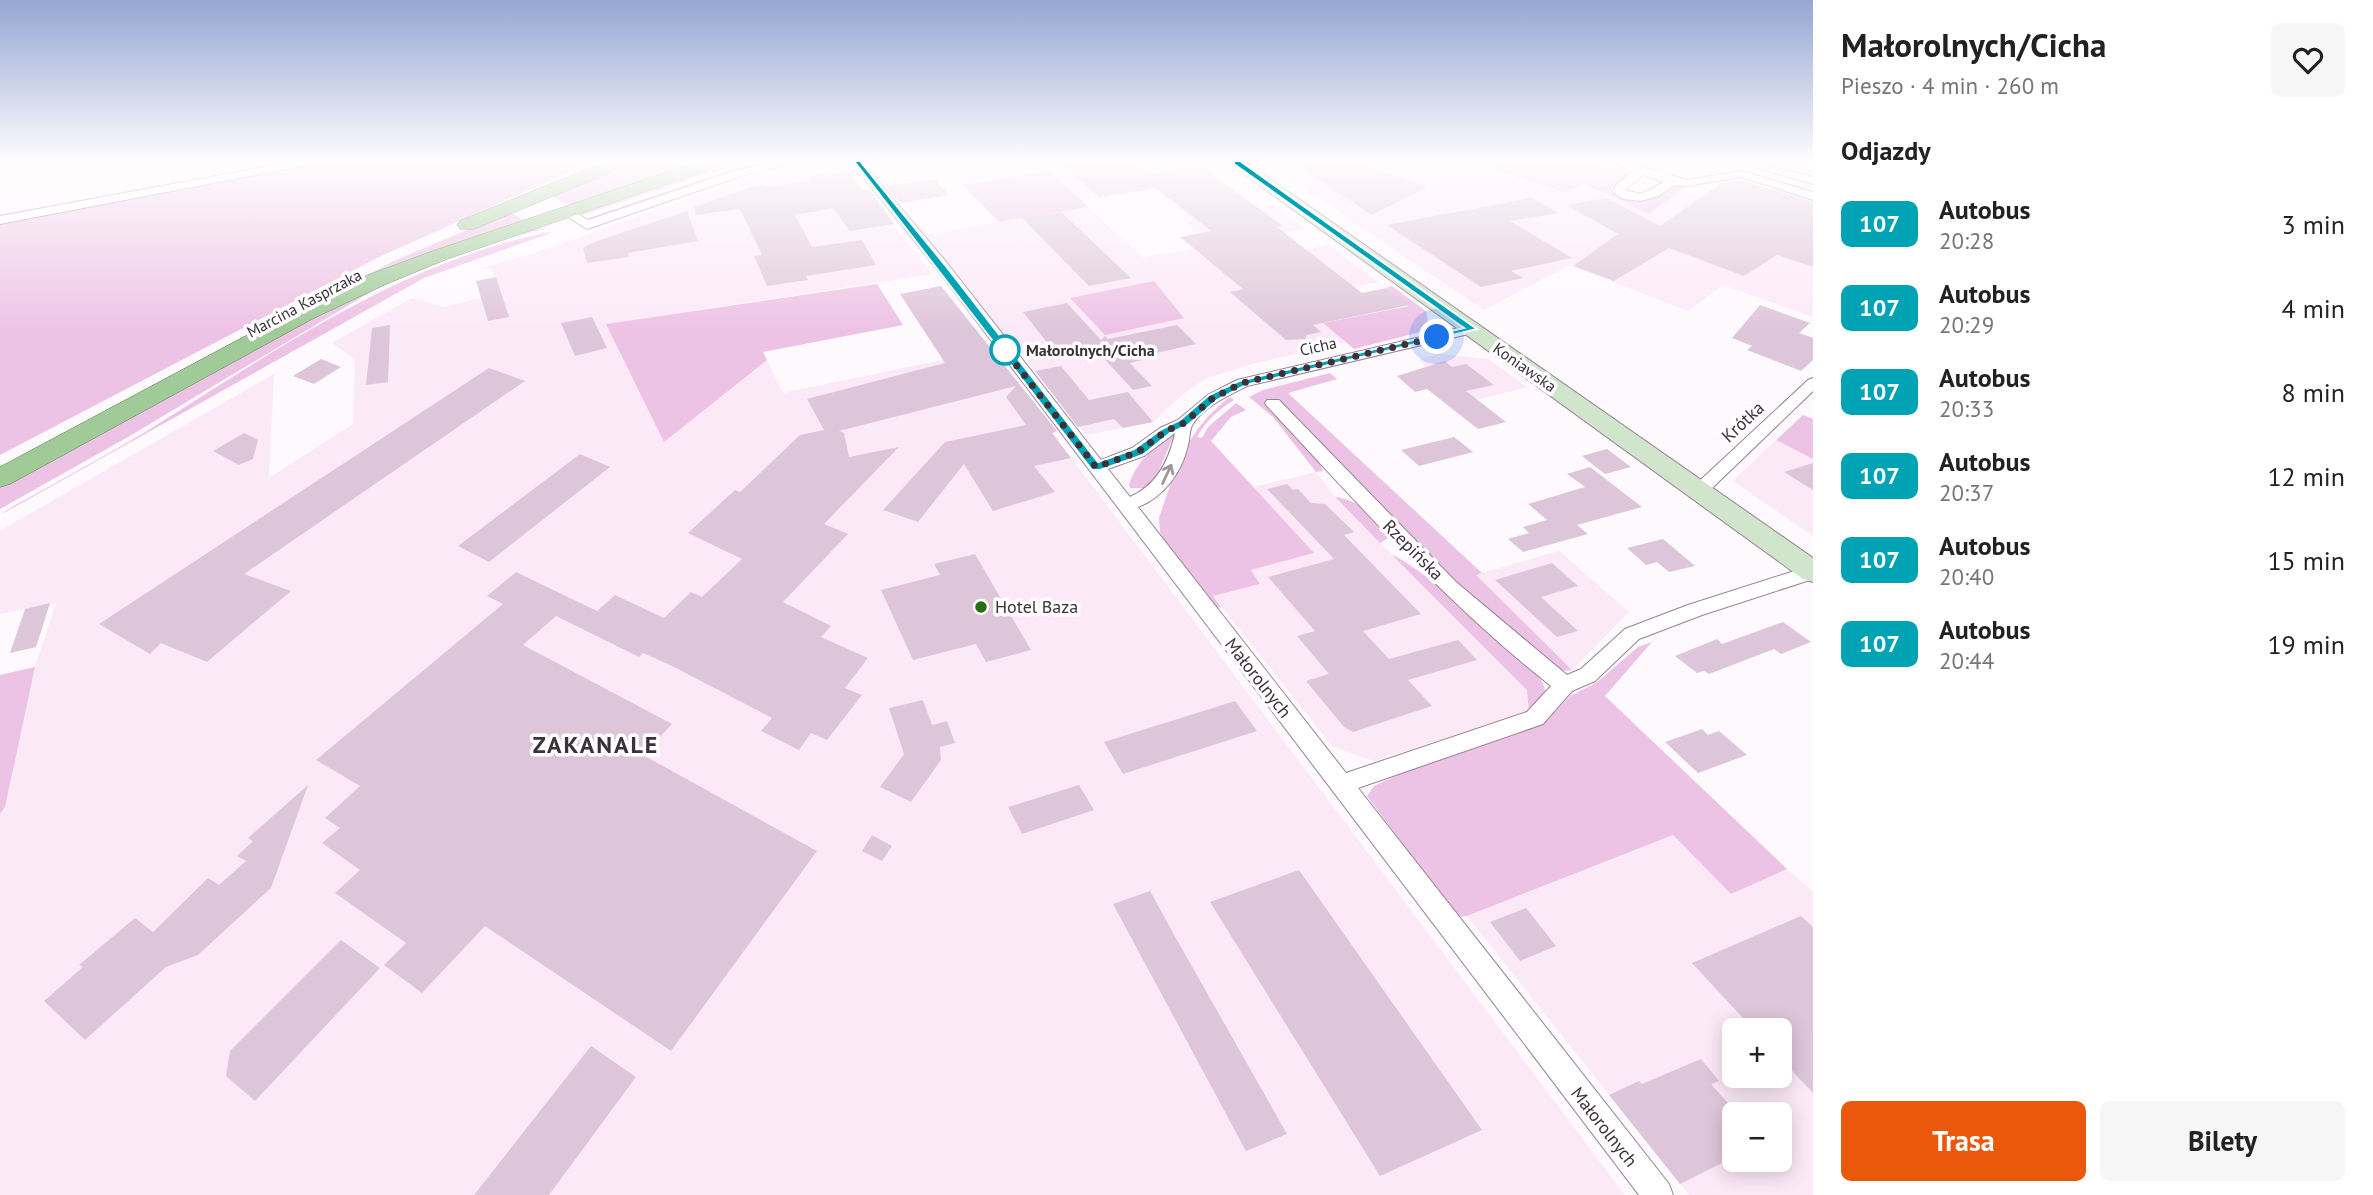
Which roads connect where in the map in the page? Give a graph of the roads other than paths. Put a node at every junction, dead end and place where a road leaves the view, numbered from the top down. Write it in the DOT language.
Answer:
graph roads {
  1 [pos="484,219"];
  2 [pos="546,219"];
  3 [pos="577,219"];
  4 [pos="605,219"];
  5 [pos="903,219"];
  6 [pos="1316,219"];
  7 [pos="1472,329"];
  8 [pos="1813,383"];
  9 [pos="1273,403"];
  10 [pos="1184,423"];
  11 [pos="0,464"];
  12 [pos="1096,467"];
  13 [pos="0,478"];
  14 [pos="1700,490"];
  15 [pos="1126,505"];
  16 [pos="1813,572"];
  17 [pos="1565,685"];
  18 [pos="1341,784"];
  19 [pos="1658,1195"];
  1 -- 11 [label="main road, Marcina Kasprzaka"];
  2 -- 13 [label="main road, Marcina Kasprzaka"];
  3 -- 4 [label="street"];
  5 -- 12 [label="street, Małorolnych"];
  6 -- 7 [label="main road, Koniawska"];
  7 -- 10 [label="street, Cicha"];
  7 -- 14 [label="main road, Koniawska"];
  8 -- 14 [label="street, Krótka"];
  9 -- 17 [label="street, Rzepińska"];
  10 -- 12 [label="street, Cicha"];
  15 -- 10 [label="street, one-way"];
  12 -- 15 [label="street, Małorolnych"];
  14 -- 16 [label="main road, Koniawska"];
  15 -- 18 [label="street, Małorolnych"];
  16 -- 17 [label="street, Koniawska"];
  17 -- 18 [label="street, Koniawska"];
  18 -- 19 [label="street, Małorolnych"];
}
